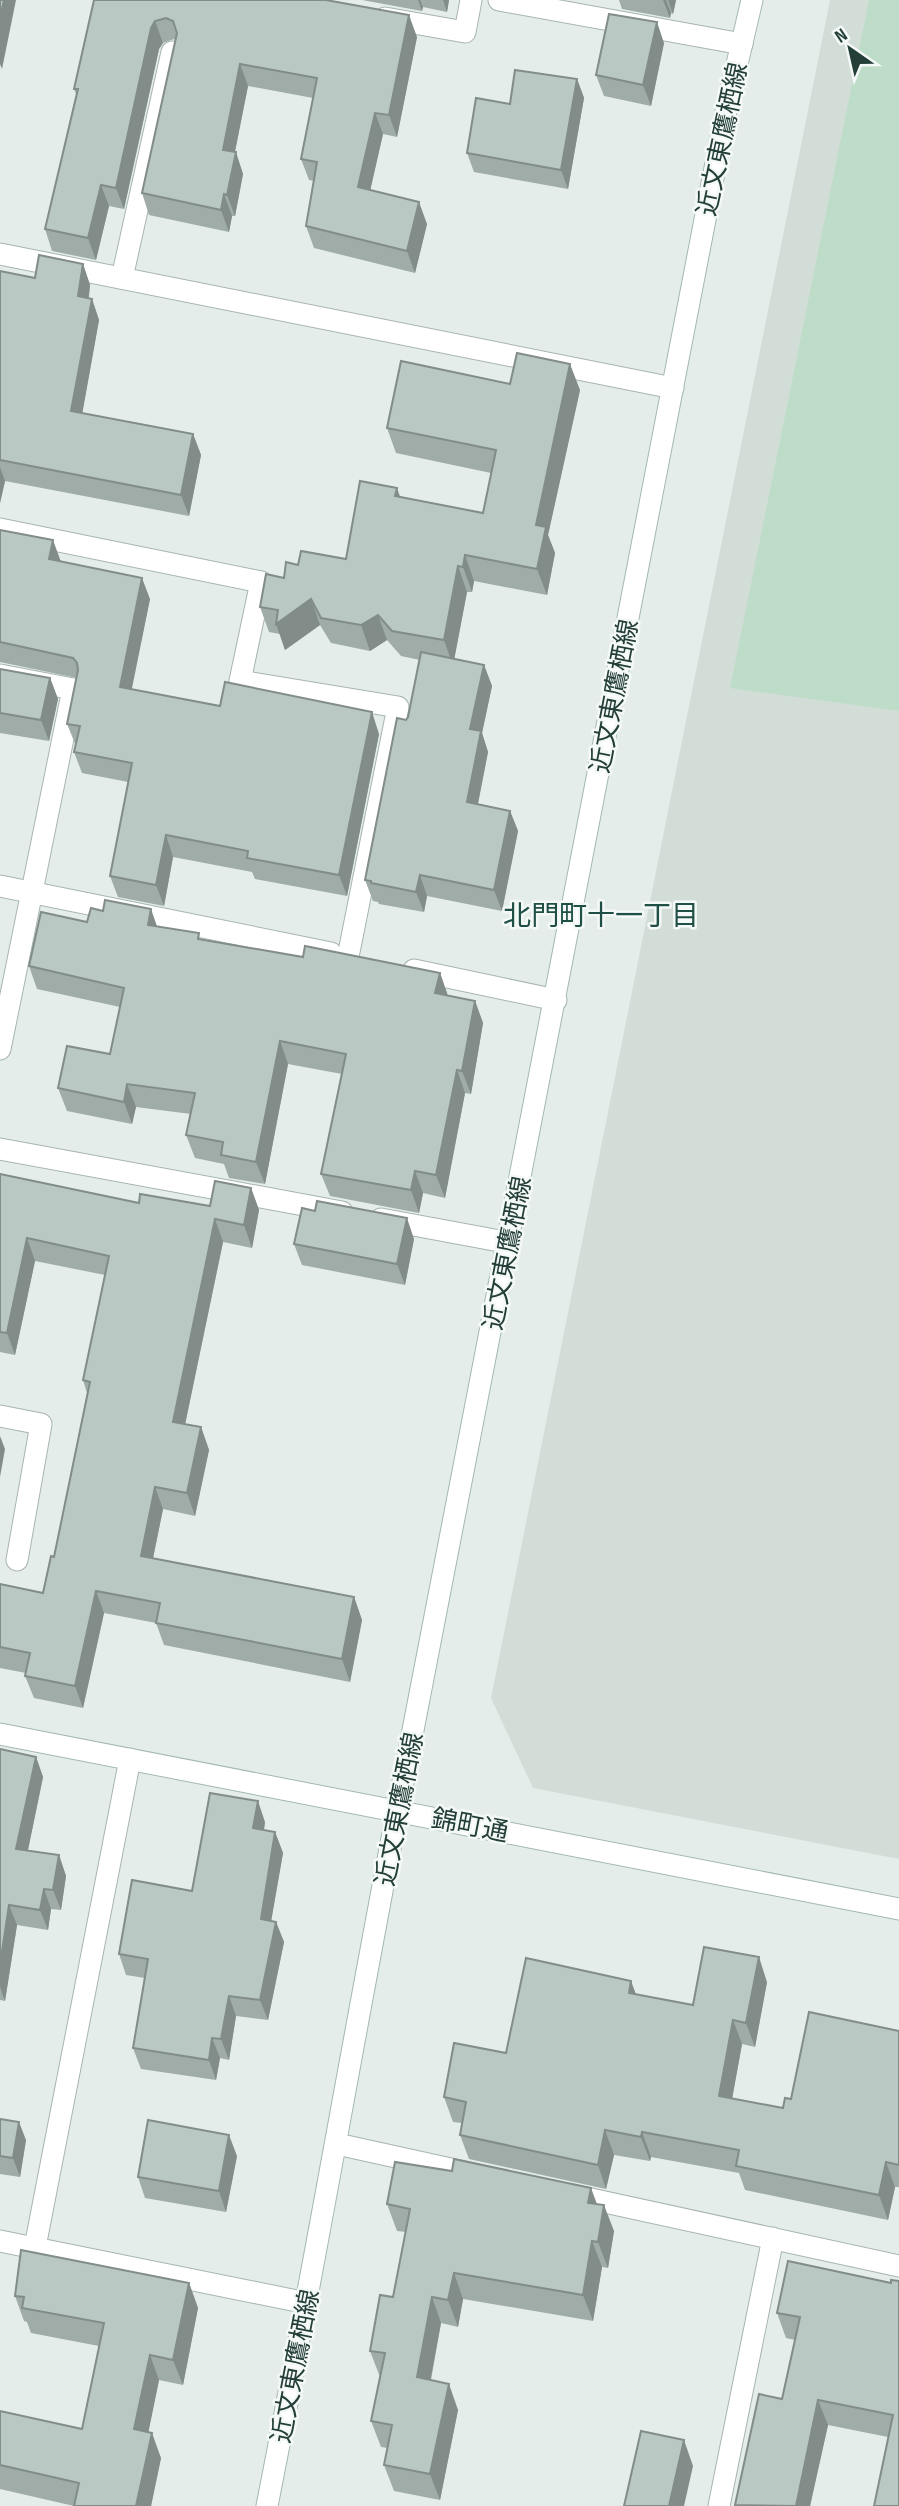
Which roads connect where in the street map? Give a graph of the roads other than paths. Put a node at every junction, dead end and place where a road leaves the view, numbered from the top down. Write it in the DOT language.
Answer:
graph roads {
  1 [pos="471,0"];
  2 [pos="499,0"];
  3 [pos="752,0"];
  4 [pos="370,15"];
  5 [pos="742,44"];
  6 [pos="172,52"];
  7 [pos="0,254"];
  8 [pos="122,278"];
  9 [pos="673,388"];
  10 [pos="0,529"];
  11 [pos="0,675"];
  12 [pos="0,886"];
  13 [pos="31,891"];
  14 [pos="348,957"];
  15 [pos="374,962"];
  16 [pos="400,968"];
  17 [pos="556,1000"];
  18 [pos="0,1049"];
  19 [pos="0,1149"];
  20 [pos="510,1243"];
  21 [pos="0,1416"];
  22 [pos="17,1560"];
  23 [pos="0,1734"];
  24 [pos="130,1759"];
  25 [pos="398,1811"];
  26 [pos="899,1909"];
  27 [pos="337,2144"];
  28 [pos="500,2179"];
  29 [pos="555,2191"];
  30 [pos="773,2238"];
  31 [pos="0,2241"];
  32 [pos="35,2247"];
  33 [pos="899,2266"];
  34 [pos="307,2303"];
  35 [pos="267,2506"];
  36 [pos="719,2506"];
  1 -- 4 [label="street"];
  2 -- 5 [label="street"];
  3 -- 5 [label="street, 近文東鷹栖線"];
  5 -- 9 [label="street, 近文東鷹栖線"];
  6 -- 8 [label="street"];
  7 -- 8 [label="street"];
  8 -- 9 [label="street"];
  9 -- 17 [label="street, 近文東鷹栖線"];
  10 -- 14 [label="street"];
  11 -- 13 [label="street"];
  12 -- 13 [label="street"];
  13 -- 14 [label="street"];
  13 -- 18 [label="street"];
  14 -- 15 [label="street"];
  16 -- 17 [label="street"];
  17 -- 20 [label="street, 近文東鷹栖線"];
  19 -- 20 [label="street"];
  20 -- 25 [label="street, 近文東鷹栖線"];
  21 -- 22 [label="street"];
  23 -- 24 [label="street, 錦町通"];
  24 -- 25 [label="street, 錦町通"];
  24 -- 32 [label="street"];
  25 -- 26 [label="street, 錦町通"];
  25 -- 27 [label="street, 近文東鷹栖線"];
  27 -- 28 [label="street"];
  27 -- 34 [label="street, 近文東鷹栖線"];
  29 -- 30 [label="street"];
  30 -- 33 [label="street"];
  30 -- 36 [label="street"];
  31 -- 32 [label="street"];
  32 -- 34 [label="street"];
  34 -- 35 [label="street, 近文東鷹栖線"];
}
